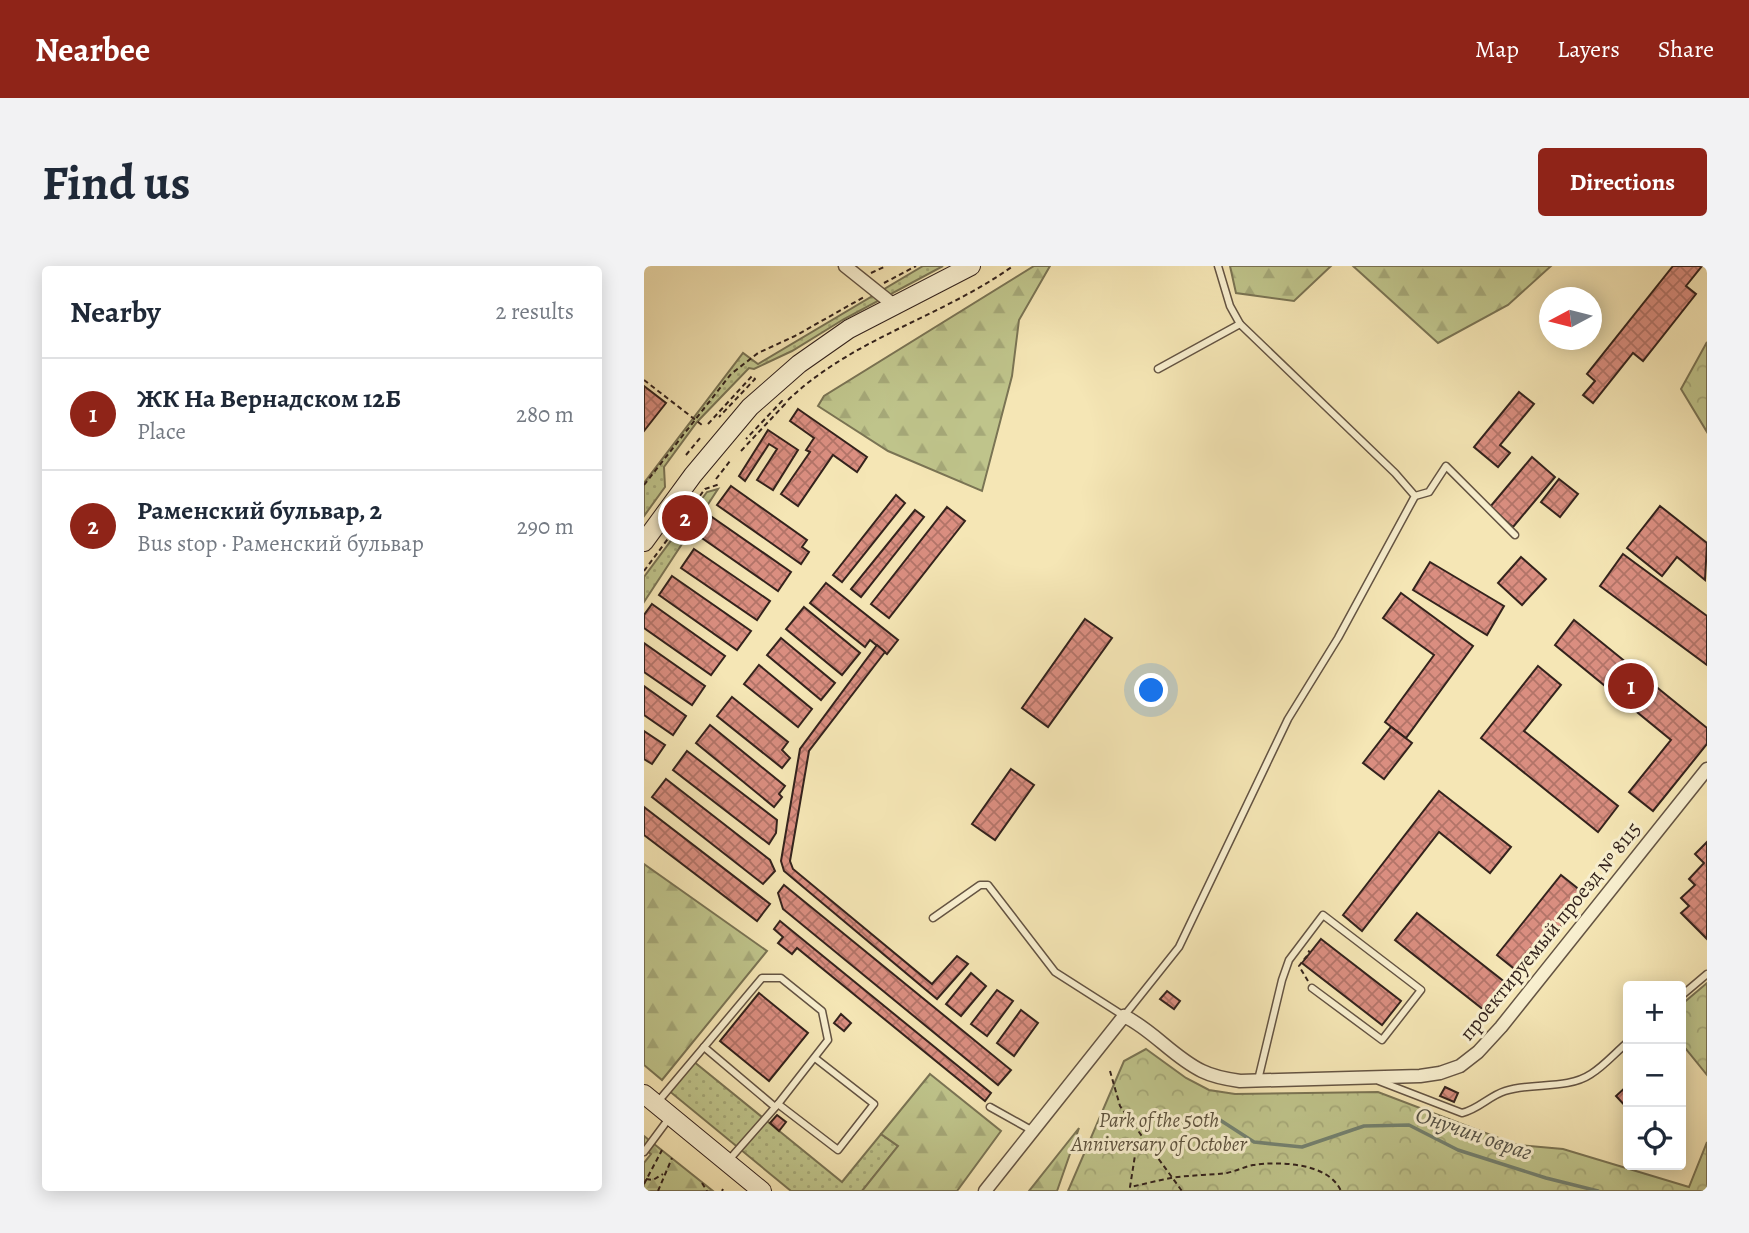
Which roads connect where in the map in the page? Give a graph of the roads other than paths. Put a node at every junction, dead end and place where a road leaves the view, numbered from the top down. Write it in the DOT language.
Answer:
graph roads {
  1 [pos="845,266"];
  2 [pos="971,266"];
  3 [pos="1218,266"];
  4 [pos="895,306"];
  5 [pos="1240,324"];
  6 [pos="1158,369"];
  7 [pos="1415,496"];
  8 [pos="1515,535"];
  9 [pos="644,542"];
  10 [pos="1707,769"];
  11 [pos="933,918"];
  12 [pos="1707,974"];
  13 [pos="1312,988"];
  14 [pos="1686,992"];
  15 [pos="1124,1016"];
  16 [pos="1626,1044"];
  17 [pos="704,1047"];
  18 [pos="815,1058"];
  19 [pos="1371,1077"];
  20 [pos="1258,1080"];
  21 [pos="650,1099"];
  22 [pos="777,1105"];
  23 [pos="990,1107"];
  24 [pos="671,1116"];
  25 [pos="1033,1131"];
  26 [pos="644,1152"];
  27 [pos="727,1163"];
  28 [pos="762,1191"];
  29 [pos="985,1191"];
  1 -- 4 [label="street"];
  2 -- 4 [label="street"];
  3 -- 5 [label="lane"];
  4 -- 9 [label="street"];
  5 -- 6 [label="lane"];
  5 -- 7 [label="lane"];
  7 -- 8 [label="lane"];
  7 -- 15 [label="lane"];
  10 -- 19 [label="street, проектируемый проезд № 8115"];
  11 -- 15 [label="lane"];
  12 -- 14 [label="lane"];
  13 -- 20 [label="lane"];
  15 -- 20 [label="street, проектируемый проезд № 8115"];
  15 -- 25 [label="street"];
  16 -- 19 [label="lane"];
  17 -- 18 [label="lane"];
  17 -- 21 [label="lane"];
  17 -- 22 [label="lane"];
  18 -- 22 [label="lane"];
  18 -- 22 [label="lane"];
  19 -- 20 [label="street, проектируемый проезд № 8115"];
  21 -- 24 [label="street"];
  22 -- 27 [label="lane"];
  23 -- 25 [label="lane"];
  24 -- 26 [label="lane"];
  24 -- 27 [label="street"];
  25 -- 29 [label="street"];
  27 -- 28 [label="street"];
}
